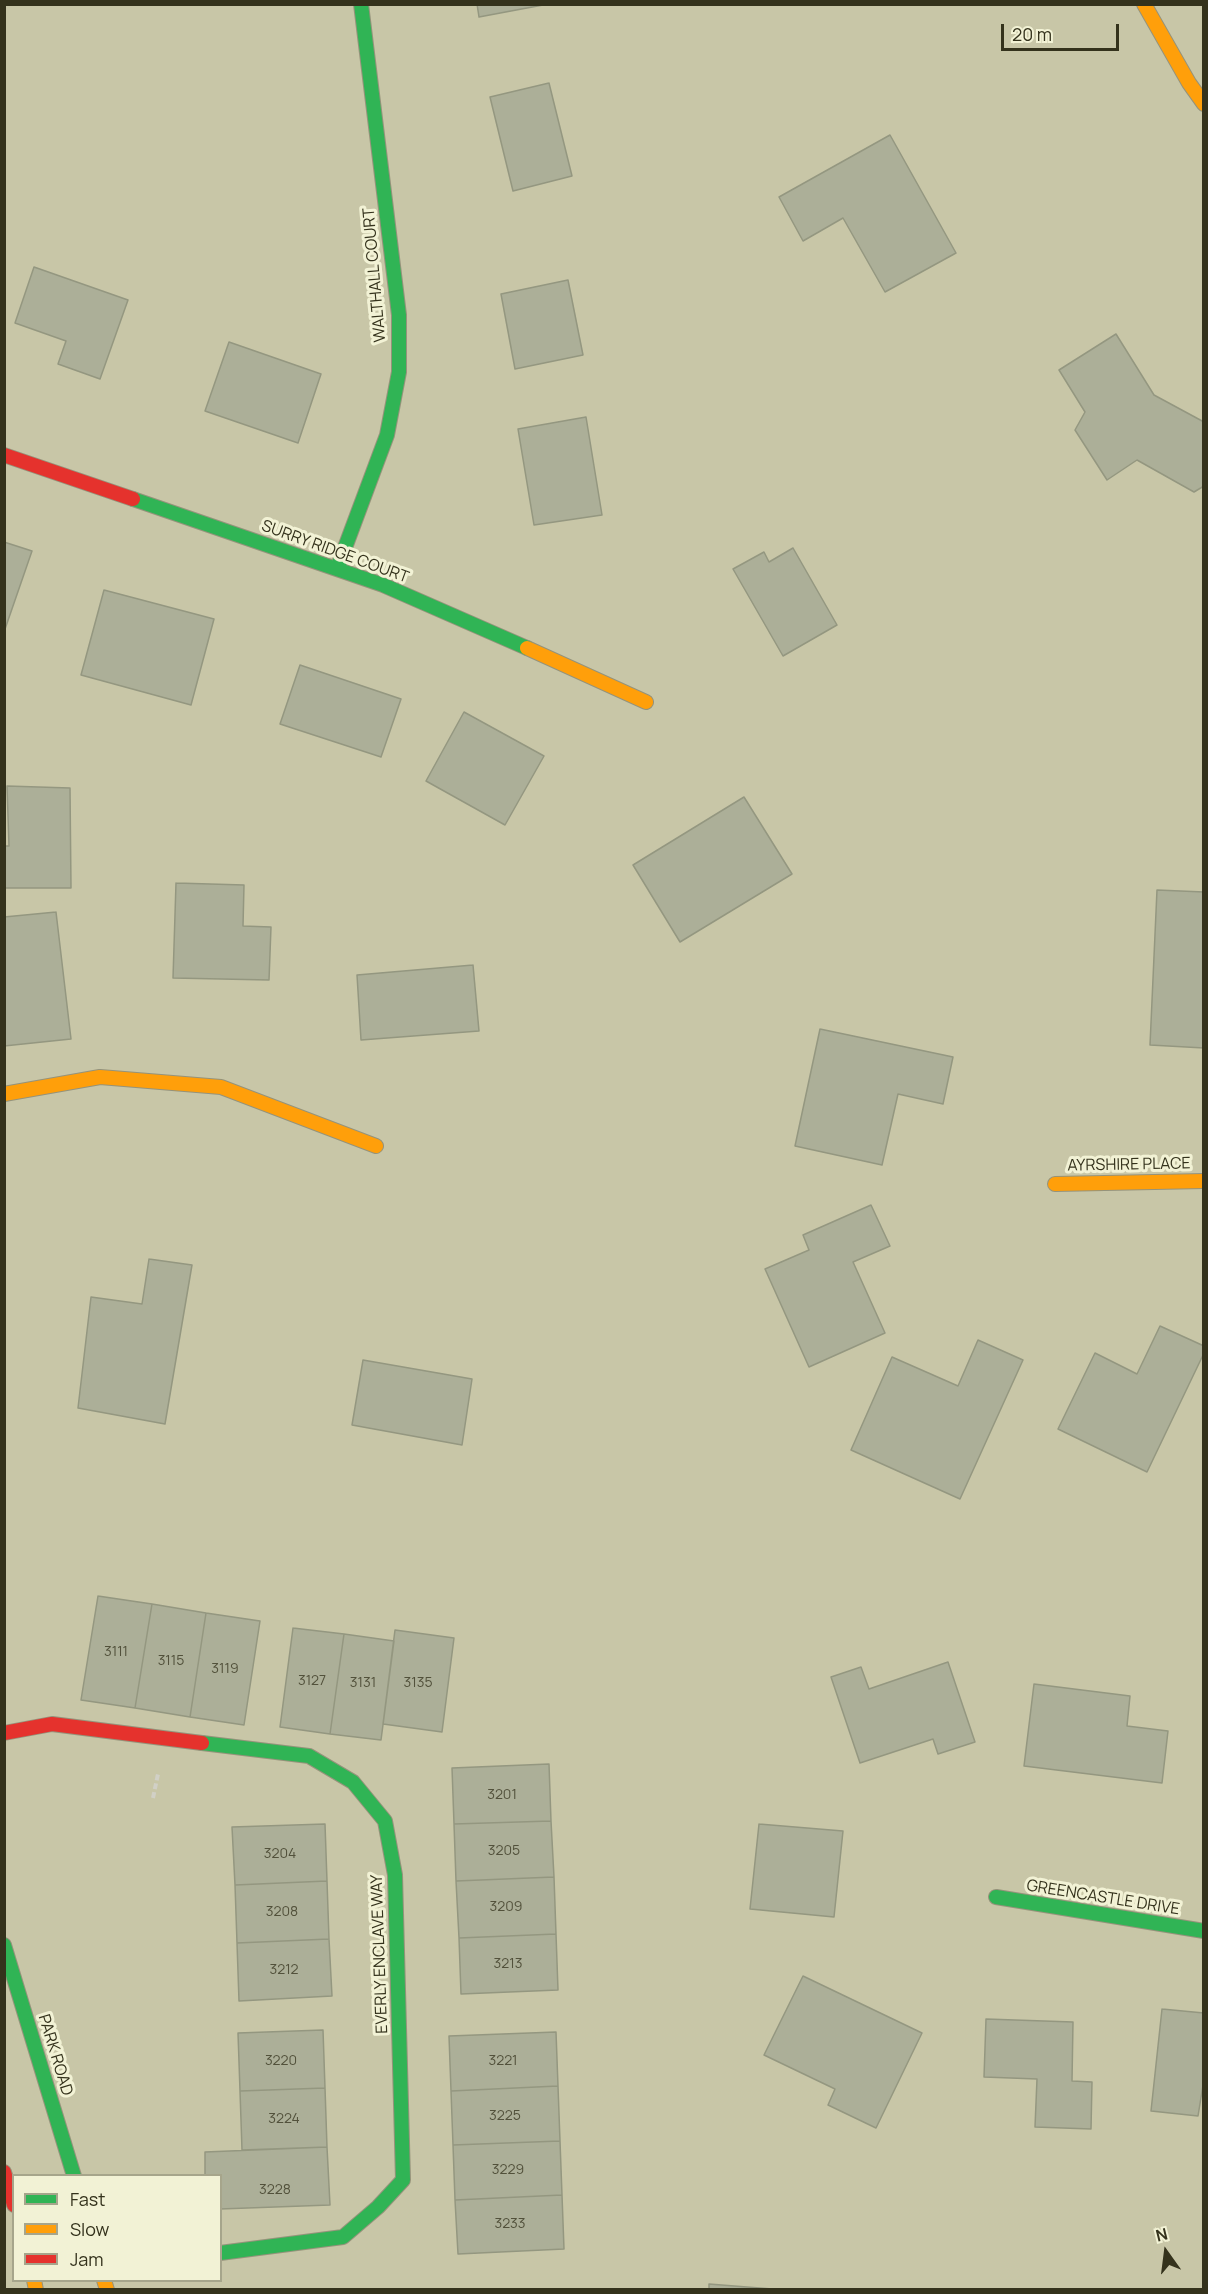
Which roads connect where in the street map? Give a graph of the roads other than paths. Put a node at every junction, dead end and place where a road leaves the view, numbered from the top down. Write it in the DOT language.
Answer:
graph roads {
  1 [pos="361,4"];
  2 [pos="1144,4"];
  3 [pos="1203,104"];
  4 [pos="4,455"];
  5 [pos="337,569"];
  6 [pos="646,702"];
  7 [pos="4,1094"];
  8 [pos="376,1146"];
  9 [pos="1203,1180"];
  10 [pos="1055,1184"];
  11 [pos="4,1733"];
  12 [pos="996,1897"];
  13 [pos="1203,1931"];
  14 [pos="4,1945"];
  15 [pos="4,2172"];
  16 [pos="74,2174"];
  17 [pos="12,2198"];
  18 [pos="222,2253"];
  1 -- 5 [label="street, WALTHALL COURT"];
  2 -- 3 [label="street"];
  4 -- 5 [label="street, SURRY RIDGE COURT"];
  5 -- 6 [label="street, SURRY RIDGE COURT"];
  7 -- 8 [label="street"];
  9 -- 10 [label="street, AYRSHIRE PLACE"];
  11 -- 18 [label="street, EVERLY ENCLAVE WAY"];
  12 -- 13 [label="street, GREENCASTLE DRIVE"];
  14 -- 16 [label="street, PARK ROAD"];
  15 -- 17 [label="street"];
}
